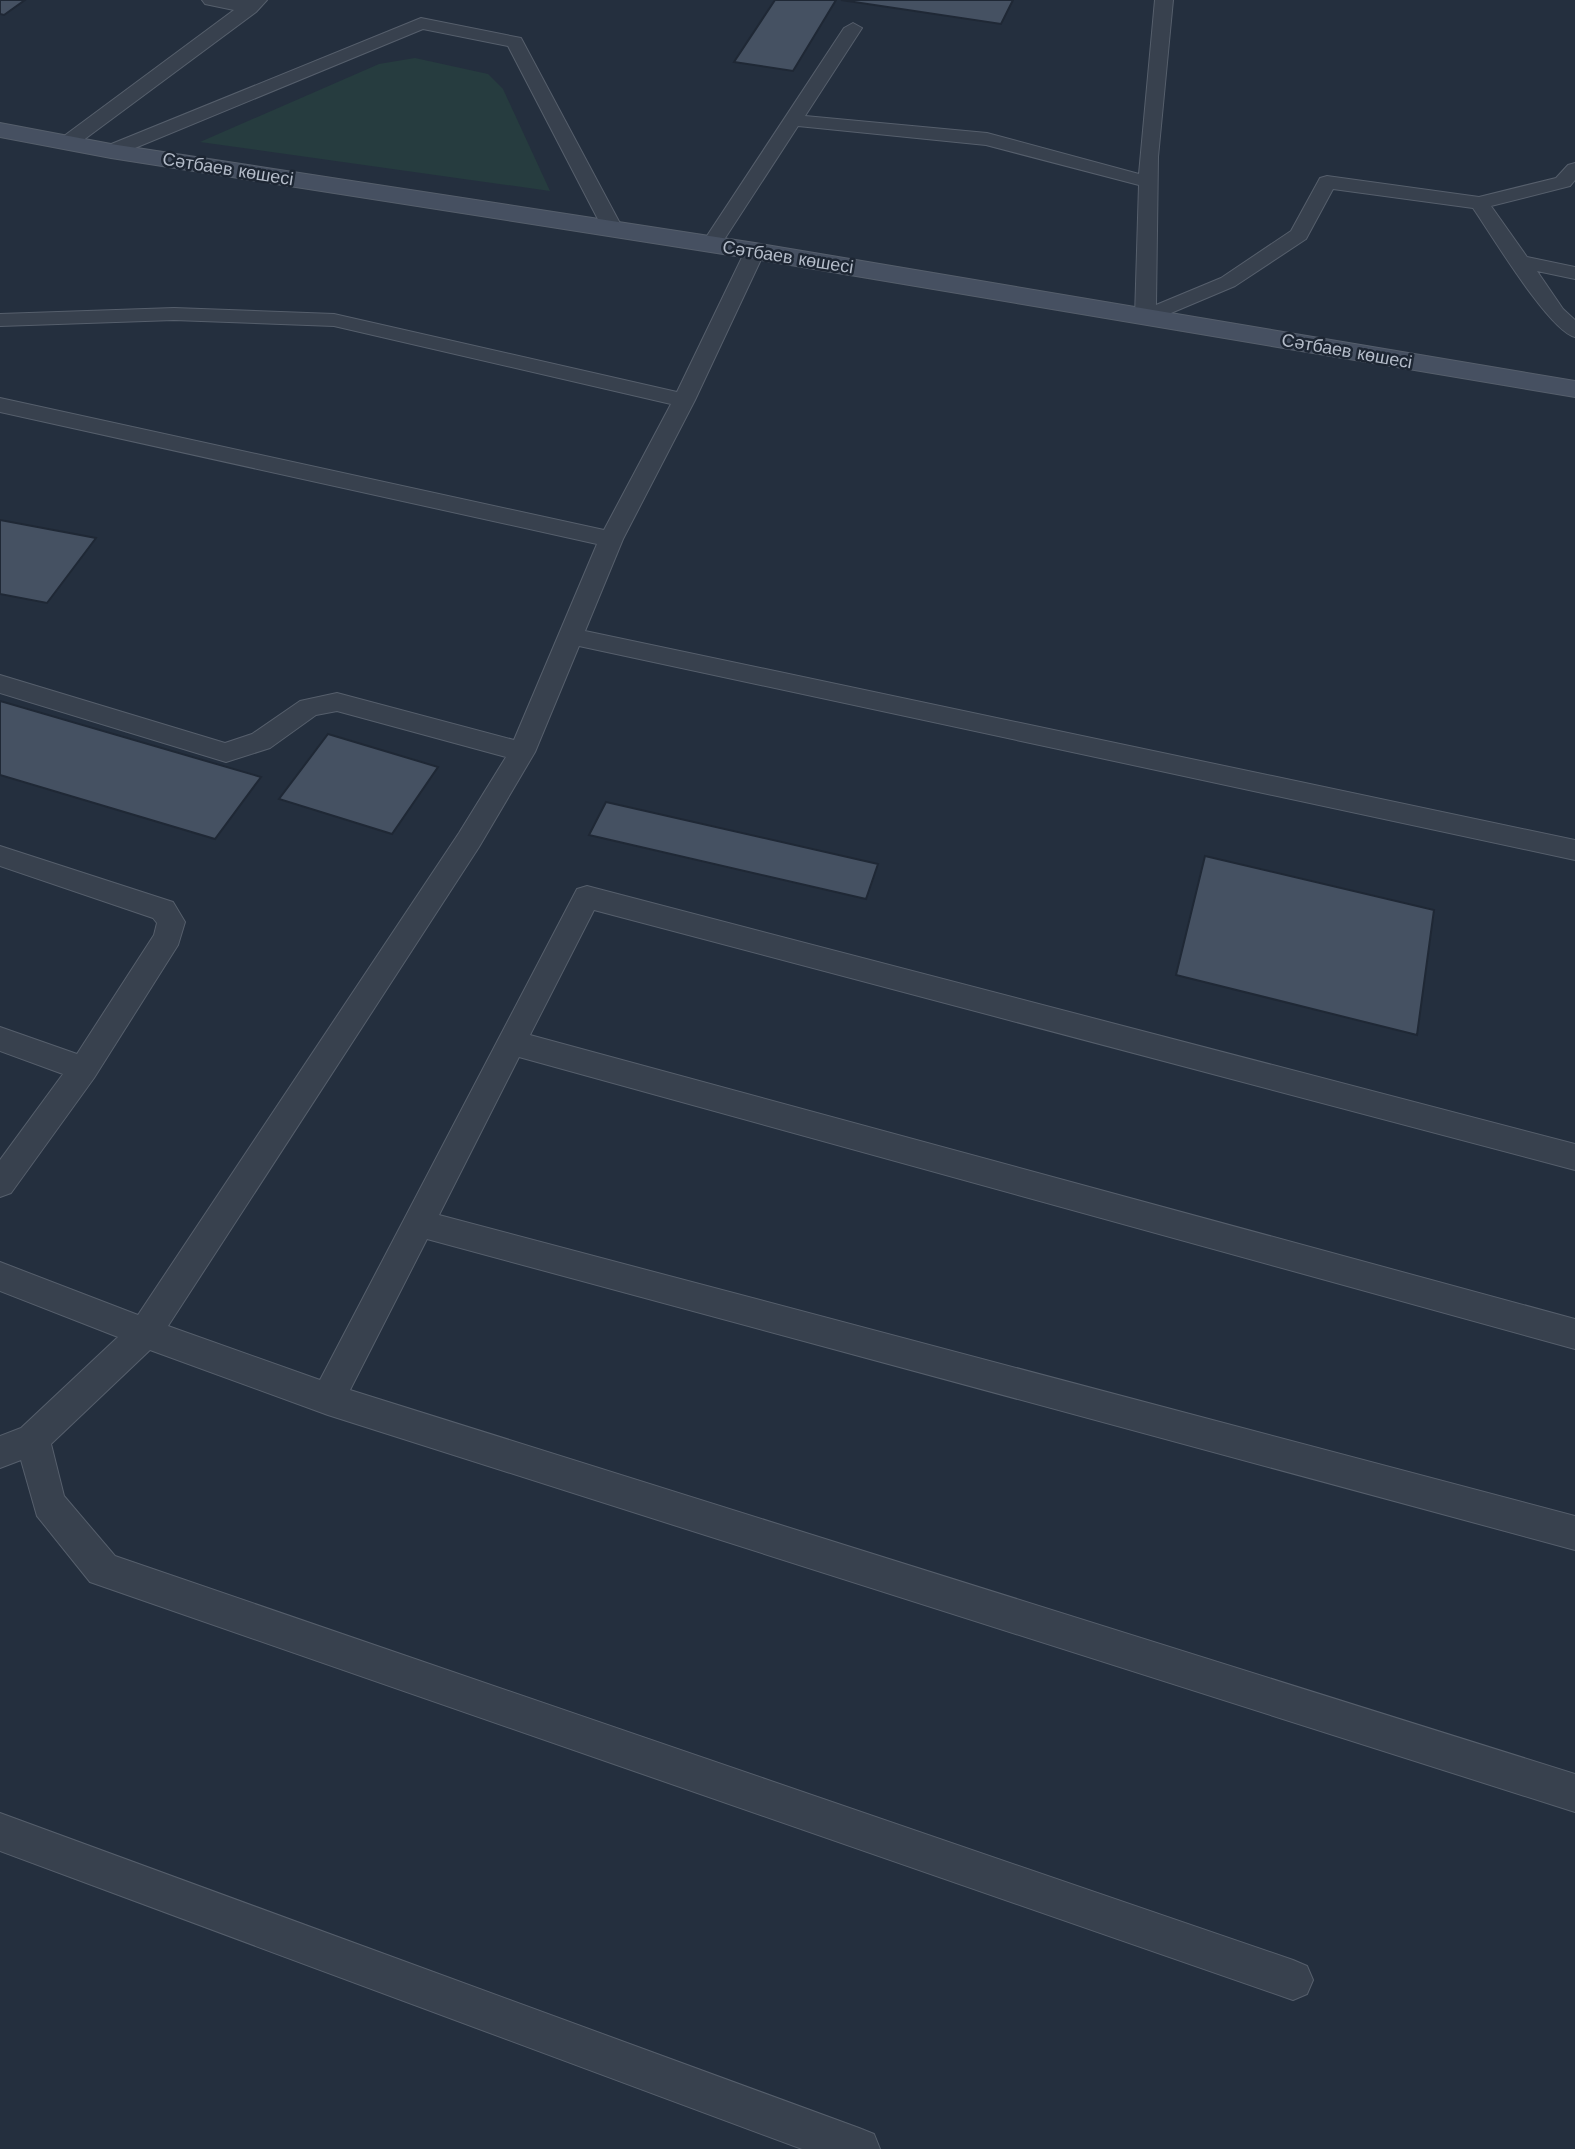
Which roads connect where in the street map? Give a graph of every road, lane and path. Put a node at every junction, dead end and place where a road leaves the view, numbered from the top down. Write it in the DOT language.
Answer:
graph roads {
  1 [pos="211,0"];
  2 [pos="1164,0"];
  3 [pos="254,4"];
  4 [pos="853,28"];
  5 [pos="792,120"];
  6 [pos="0,130"];
  7 [pos="67,143"];
  8 [pos="111,151"];
  9 [pos="1575,169"];
  10 [pos="1148,182"];
  11 [pos="1479,203"];
  12 [pos="613,229"];
  13 [pos="711,244"];
  14 [pos="755,251"];
  15 [pos="1519,261"];
  16 [pos="1575,272"];
  17 [pos="1145,317"];
  18 [pos="0,320"];
  19 [pos="1575,331"];
  20 [pos="1575,390"];
  21 [pos="684,400"];
  22 [pos="0,405"];
  23 [pos="611,539"];
  24 [pos="571,636"];
  25 [pos="0,684"];
  26 [pos="522,752"];
  27 [pos="1575,850"];
  28 [pos="0,856"];
  29 [pos="0,1039"];
  30 [pos="510,1042"];
  31 [pos="84,1069"];
  32 [pos="1575,1157"];
  33 [pos="0,1184"];
  34 [pos="421,1224"];
  35 [pos="0,1276"];
  36 [pos="145,1334"];
  37 [pos="1575,1334"];
  38 [pos="328,1399"];
  39 [pos="16,1445"];
  40 [pos="1575,1533"];
  41 [pos="1575,1793"];
  42 [pos="0,1832"];
  43 [pos="1293,1980"];
  44 [pos="859,2149"];
  1 -- 3 [label="lane"];
  2 -- 10 [label="lane"];
  3 -- 7 [label="lane"];
  4 -- 5 [label="lane"];
  5 -- 10 [label="lane"];
  5 -- 13 [label="lane"];
  6 -- 7 [label="main road, Сәтбаев көшесі"];
  7 -- 8 [label="main road, Сәтбаев көшесі"];
  8 -- 12 [label="main road, Сәтбаев көшесі"];
  8 -- 12 [label="lane"];
  9 -- 11 [label="lane"];
  10 -- 17 [label="lane"];
  11 -- 15 [label="lane"];
  11 -- 17 [label="lane"];
  12 -- 13 [label="main road, Сәтбаев көшесі"];
  13 -- 14 [label="main road, Сәтбаев көшесі"];
  14 -- 17 [label="main road, Сәтбаев көшесі"];
  14 -- 21 [label="lane"];
  15 -- 16 [label="lane"];
  15 -- 19 [label="lane"];
  17 -- 20 [label="main road, Сәтбаев көшесі"];
  18 -- 21 [label="lane"];
  21 -- 23 [label="lane"];
  22 -- 23 [label="lane"];
  23 -- 24 [label="lane"];
  24 -- 26 [label="lane"];
  24 -- 27 [label="lane"];
  25 -- 26 [label="lane"];
  26 -- 36 [label="lane"];
  28 -- 31 [label="lane"];
  29 -- 31 [label="lane"];
  30 -- 32 [label="lane"];
  30 -- 34 [label="lane"];
  30 -- 37 [label="lane"];
  31 -- 33 [label="lane"];
  34 -- 38 [label="lane"];
  34 -- 40 [label="lane"];
  35 -- 36 [label="lane"];
  36 -- 38 [label="lane"];
  36 -- 39 [label="lane"];
  38 -- 41 [label="lane"];
  39 -- 43 [label="lane"];
  42 -- 44 [label="lane"];
}
